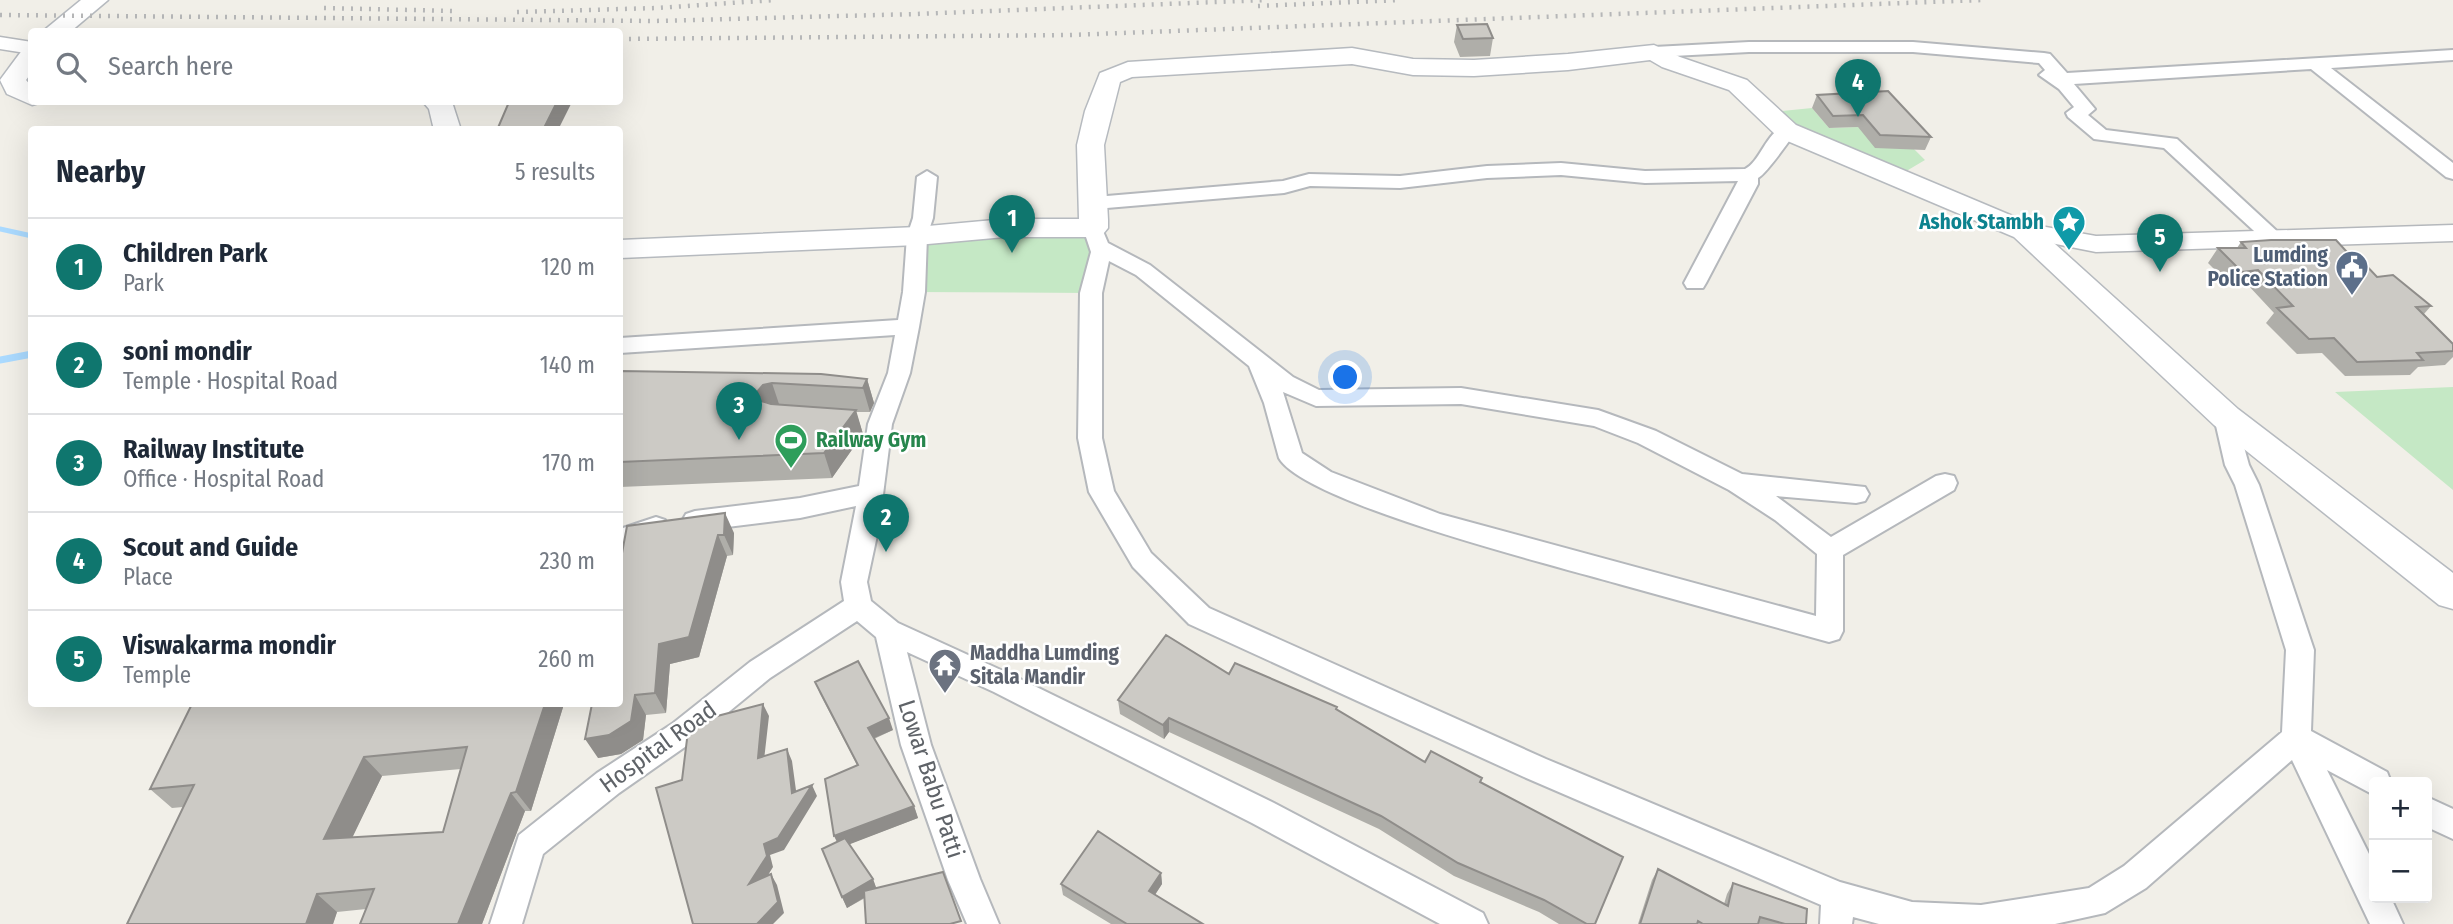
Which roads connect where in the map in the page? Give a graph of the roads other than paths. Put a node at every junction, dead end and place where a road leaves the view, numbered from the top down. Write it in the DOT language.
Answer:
graph roads {
  1 [pos="96,0"];
  2 [pos="59,28"];
  3 [pos="1968,33"];
  4 [pos="0,43"];
  5 [pos="28,47"];
  6 [pos="1654,52"];
  7 [pos="2009,55"];
  8 [pos="2453,55"];
  9 [pos="28,59"];
  10 [pos="2313,62"];
  11 [pos="28,95"];
  12 [pos="442,105"];
  13 [pos="446,126"];
  14 [pos="1787,131"];
  15 [pos="2453,173"];
  16 [pos="1749,175"];
  17 [pos="927,177"];
  18 [pos="1096,226"];
  19 [pos="2024,231"];
  20 [pos="2453,233"];
  21 [pos="918,236"];
  22 [pos="2292,240"];
  23 [pos="623,249"];
  24 [pos="1695,283"];
  25 [pos="908,327"];
  26 [pos="623,345"];
  27 [pos="1259,363"];
  28 [pos="2226,417"];
  29 [pos="1738,483"];
  30 [pos="1945,483"];
  31 [pos="871,493"];
  32 [pos="1856,494"];
  33 [pos="623,538"];
  34 [pos="1830,550"];
  35 [pos="2449,585"];
  36 [pos="858,606"];
  37 [pos="888,631"];
  38 [pos="2296,738"];
  39 [pos="2369,778"];
  40 [pos="2432,814"];
  41 [pos="2453,825"];
  42 [pos="2369,888"];
  43 [pos="2376,903"];
  44 [pos="1837,911"];
  45 [pos="506,924"];
  46 [pos="983,924"];
  47 [pos="1472,924"];
  48 [pos="2387,924"];
  1 -- 2 [label="main road"];
  3 -- 7 [label="street"];
  4 -- 5 [label="street"];
  6 -- 7 [label="street"];
  6 -- 14 [label="main road"];
  6 -- 18 [label="main road"];
  7 -- 10 [label="street"];
  7 -- 22 [label="street"];
  8 -- 10 [label="street"];
  9 -- 11 [label="main road"];
  10 -- 15 [label="street"];
  12 -- 13 [label="main road"];
  14 -- 16 [label="street"];
  14 -- 19 [label="main road"];
  16 -- 18 [label="street"];
  16 -- 24 [label="street"];
  17 -- 21 [label="street"];
  18 -- 21 [label="main road"];
  18 -- 27 [label="street"];
  18 -- 44 [label="street"];
  19 -- 22 [label="street"];
  19 -- 28 [label="main road"];
  20 -- 22 [label="street"];
  21 -- 23 [label="main road"];
  21 -- 25 [label="street"];
  25 -- 26 [label="street"];
  25 -- 31 [label="street"];
  27 -- 29 [label="street"];
  27 -- 34 [label="street"];
  28 -- 35 [label="main road"];
  28 -- 38 [label="street"];
  29 -- 32 [label="street"];
  29 -- 34 [label="street"];
  30 -- 34 [label="street"];
  31 -- 33 [label="street"];
  31 -- 36 [label="street"];
  36 -- 37 [label="street"];
  36 -- 45 [label="street, Hospital Road"];
  37 -- 46 [label="street, Lowar Babu Patti"];
  37 -- 47 [label="street"];
  38 -- 39 [label="street"];
  38 -- 42 [label="street"];
  38 -- 44 [label="street"];
  40 -- 41 [label="street"];
  43 -- 48 [label="street"];
}
